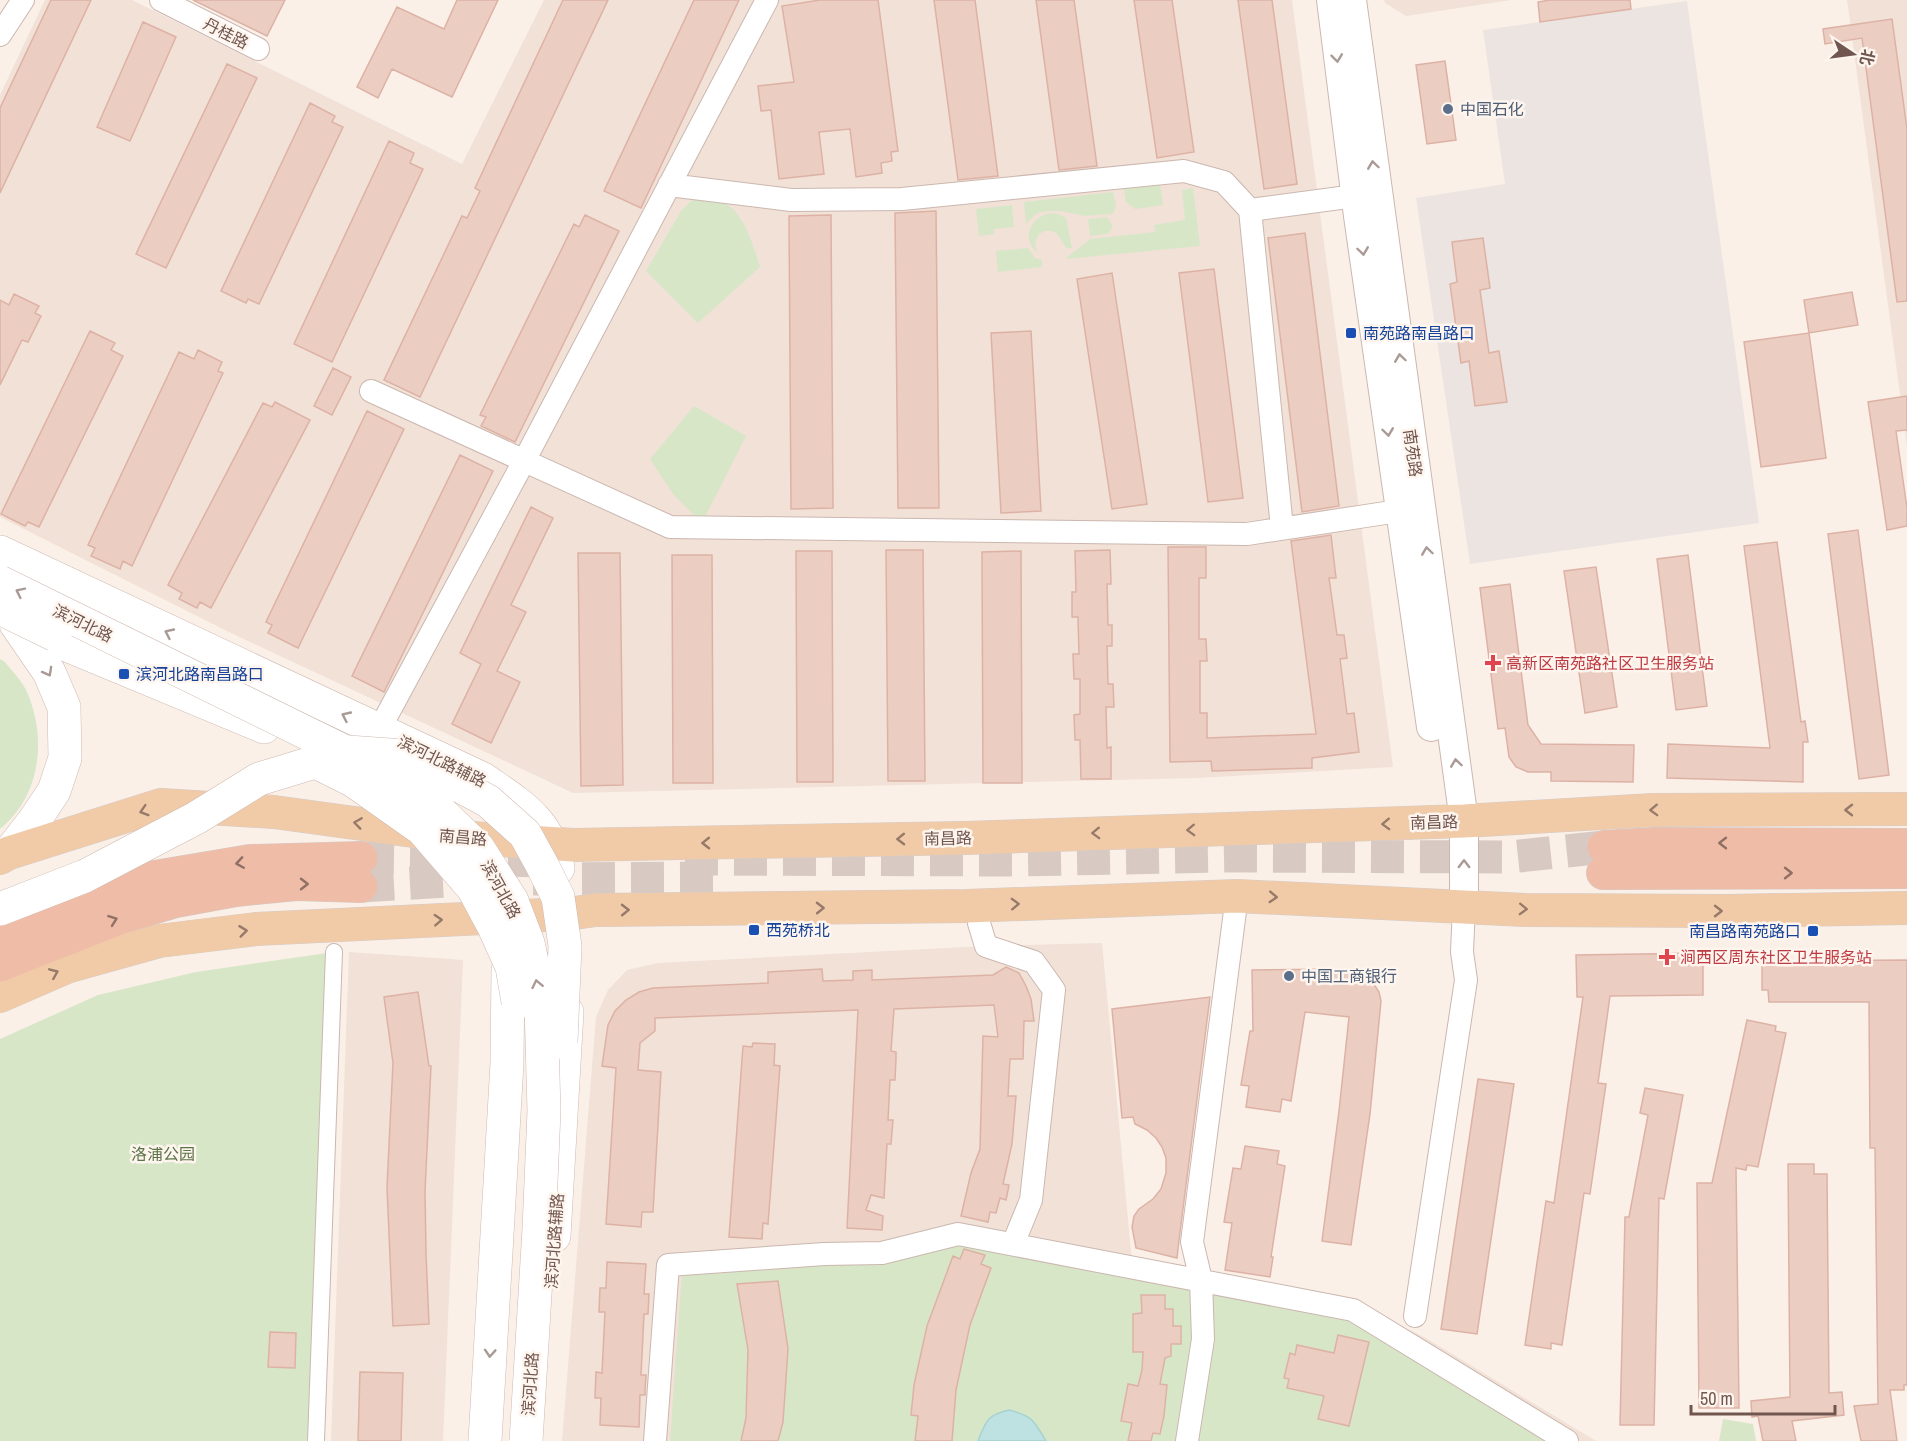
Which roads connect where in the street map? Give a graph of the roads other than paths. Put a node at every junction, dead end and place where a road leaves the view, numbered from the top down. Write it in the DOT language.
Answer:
graph roads {
  1 [pos="23,0"];
  2 [pos="161,0"];
  3 [pos="766,0"];
  4 [pos="1331,0"];
  5 [pos="1352,0"];
  6 [pos="0,35"];
  7 [pos="258,49"];
  8 [pos="669,185"];
  9 [pos="1355,196"];
  10 [pos="1250,210"];
  11 [pos="371,391"];
  12 [pos="524,461"];
  13 [pos="1402,511"];
  14 [pos="1282,528"];
  15 [pos="0,552"];
  16 [pos="0,582"];
  17 [pos="5,616"];
  18 [pos="378,731"];
  19 [pos="359,767"];
  20 [pos="1907,810"];
  21 [pos="1454,822"];
  22 [pos="457,837"];
  23 [pos="551,844"];
  24 [pos="1907,844"];
  25 [pos="4,856"];
  26 [pos="1907,872"];
  27 [pos="1237,896"];
  28 [pos="1455,906"];
  29 [pos="1907,908"];
  30 [pos="0,909"];
  31 [pos="567,914"];
  32 [pos="503,917"];
  33 [pos="979,923"];
  34 [pos="0,930"];
  35 [pos="334,952"];
  36 [pos="0,965"];
  37 [pos="0,996"];
  38 [pos="1013,1244"];
  39 [pos="1201,1280"];
  40 [pos="1415,1316"];
  41 [pos="316,1441"];
  42 [pos="484,1441"];
  43 [pos="507,1441"];
  44 [pos="526,1441"];
  45 [pos="535,1441"];
  46 [pos="541,1441"];
  47 [pos="655,1441"];
  48 [pos="1187,1441"];
  49 [pos="1567,1441"];
  1 -- 6 [label="street"];
  2 -- 7 [label="street, 丹桂路"];
  3 -- 8 [label="street"];
  4 -- 9 [label="street, 南苑路, one-way"];
  21 -- 5 [label="street, 南苑路, one-way"];
  8 -- 10 [label="street"];
  8 -- 12 [label="street"];
  9 -- 10 [label="street"];
  9 -- 13 [label="street, 南苑路, one-way"];
  10 -- 14 [label="street"];
  11 -- 12 [label="street"];
  12 -- 14 [label="street"];
  12 -- 18 [label="street"];
  13 -- 14 [label="street"];
  13 -- 21 [label="street, 南苑路"];
  18 -- 15 [label="main road, 滨河北路辅路, one-way"];
  44 -- 16 [label="main road, 滨河北路, one-way, bridge"];
  17 -- 19 [label="main road"];
  17 -- 25 [label="main road, one-way"];
  17 -- 43 [label="main road, 滨河北路, bridge"];
  18 -- 19 [label="street"];
  18 -- 23 [label="main road, 滨河北路辅路"];
  19 -- 22 [label="main road"];
  20 -- 21 [label="main road, 南昌路, one-way"];
  21 -- 23 [label="main road, 南昌路, one-way"];
  21 -- 28 [label="street, 南苑路"];
  22 -- 23 [label="main road, 南昌路"];
  22 -- 25 [label="main road, 南昌路, one-way"];
  22 -- 32 [label="main road"];
  23 -- 31 [label="main road, 滨河北路辅路"];
  24 -- 26 [label="highway, one-way"];
  27 -- 28 [label="main road, one-way"];
  31 -- 27 [label="main road, one-way"];
  27 -- 39 [label="street"];
  28 -- 29 [label="main road, one-way"];
  28 -- 40 [label="street"];
  30 -- 45 [label="main road, bridge"];
  31 -- 32 [label="main road"];
  31 -- 46 [label="main road, 滨河北路辅路"];
  37 -- 32 [label="main road, one-way"];
  32 -- 42 [label="main road, one-way"];
  33 -- 38 [label="street"];
  36 -- 34 [label="highway, one-way"];
  35 -- 41 [label="street"];
  38 -- 39 [label="street"];
  38 -- 47 [label="street"];
  39 -- 48 [label="street"];
  39 -- 49 [label="street"];
}
